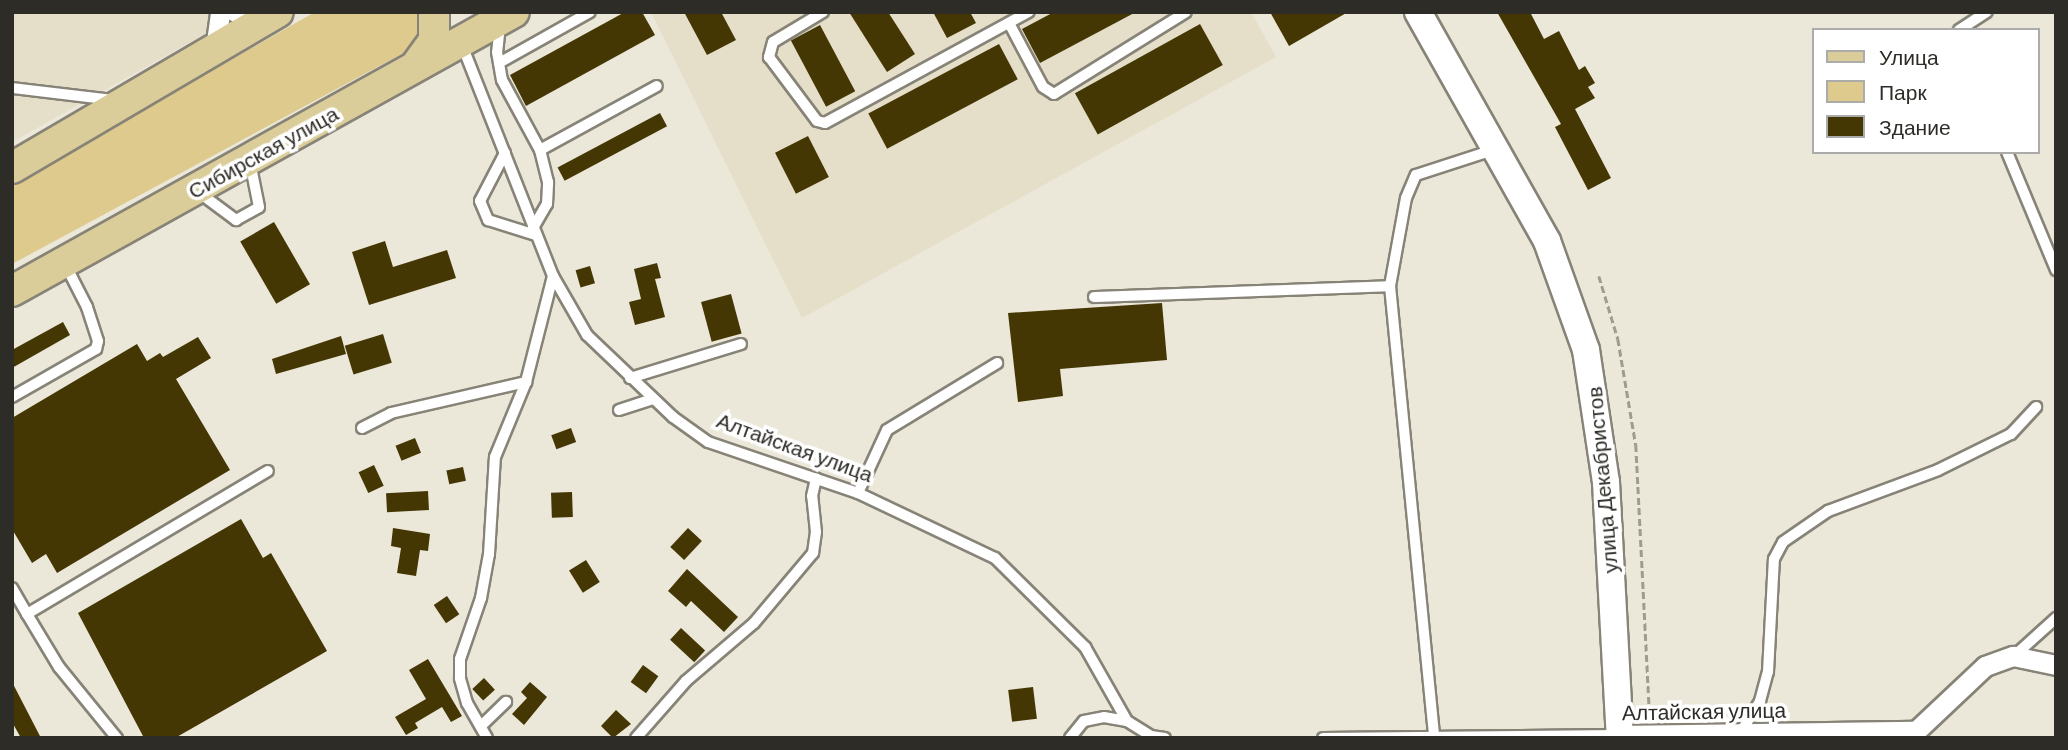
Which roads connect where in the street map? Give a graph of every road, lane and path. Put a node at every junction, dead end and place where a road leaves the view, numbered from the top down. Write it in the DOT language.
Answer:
graph roads {
  1 [pos="220,12"];
  2 [pos="434,12"];
  3 [pos="470,12"];
  4 [pos="590,12"];
  5 [pos="823,12"];
  6 [pos="1029,12"];
  7 [pos="1186,12"];
  8 [pos="1418,12"];
  9 [pos="1987,12"];
  10 [pos="503,15"];
  11 [pos="258,16"];
  12 [pos="1009,23"];
  13 [pos="1972,25"];
  14 [pos="460,41"];
  15 [pos="215,49"];
  16 [pos="499,63"];
  17 [pos="411,69"];
  18 [pos="657,86"];
  19 [pos="12,88"];
  20 [pos="126,101"];
  21 [pos="540,150"];
  22 [pos="1496,150"];
  23 [pos="505,153"];
  24 [pos="2008,154"];
  25 [pos="250,161"];
  26 [pos="12,167"];
  27 [pos="195,190"];
  28 [pos="535,231"];
  29 [pos="65,263"];
  30 [pos="2056,270"];
  31 [pos="553,276"];
  32 [pos="1600,276"];
  33 [pos="1390,286"];
  34 [pos="12,291"];
  35 [pos="1094,297"];
  36 [pos="741,344"];
  37 [pos="997,363"];
  38 [pos="631,378"];
  39 [pos="526,382"];
  40 [pos="12,397"];
  41 [pos="653,399"];
  42 [pos="2036,407"];
  43 [pos="619,410"];
  44 [pos="362,428"];
  45 [pos="268,471"];
  46 [pos="816,478"];
  47 [pos="858,493"];
  48 [pos="12,588"];
  49 [pos="27,614"];
  50 [pos="2056,618"];
  51 [pos="2013,656"];
  52 [pos="2056,665"];
  53 [pos="506,702"];
  54 [pos="1127,721"];
  55 [pos="481,726"];
  56 [pos="1651,735"];
  57 [pos="1739,735"];
  58 [pos="1794,735"];
  59 [pos="1620,736"];
  60 [pos="1150,737"];
  61 [pos="1434,737"];
  62 [pos="117,738"];
  63 [pos="487,738"];
  64 [pos="636,738"];
  65 [pos="1070,738"];
  66 [pos="1165,738"];
  67 [pos="1323,738"];
  68 [pos="1345,738"];
  1 -- 15 [label="street"];
  2 -- 17 [label="main road"];
  3 -- 10 [label="main road"];
  4 -- 16 [label="lane"];
  5 -- 12 [label="lane"];
  6 -- 12 [label="lane"];
  7 -- 12 [label="lane"];
  8 -- 22 [label="main road, улица Декабристов"];
  9 -- 13 [label="lane"];
  10 -- 14 [label="main road, Сибирская улица"];
  10 -- 16 [label="lane"];
  11 -- 15 [label="main road"];
  14 -- 17 [label="main road, Сибирская улица"];
  14 -- 23 [label="lane, Алтайская улица"];
  15 -- 20 [label="main road"];
  16 -- 21 [label="lane"];
  17 -- 25 [label="main road, Сибирская улица"];
  18 -- 21 [label="lane"];
  19 -- 20 [label="lane"];
  20 -- 26 [label="main road"];
  21 -- 28 [label="lane"];
  22 -- 33 [label="lane"];
  22 -- 59 [label="main road, улица Декабристов"];
  23 -- 28 [label="lane, Алтайская улица"];
  23 -- 28 [label="lane"];
  24 -- 30 [label="lane"];
  25 -- 27 [label="main road, Сибирская улица"];
  25 -- 27 [label="lane"];
  27 -- 29 [label="main road, Сибирская улица"];
  28 -- 31 [label="lane, Алтайская улица"];
  29 -- 34 [label="main road, Сибирская улица"];
  29 -- 40 [label="lane"];
  31 -- 38 [label="lane, Алтайская улица"];
  31 -- 39 [label="lane"];
  32 -- 56 [label="path"];
  33 -- 35 [label="lane"];
  33 -- 61 [label="lane"];
  36 -- 38 [label="lane"];
  37 -- 47 [label="lane"];
  38 -- 41 [label="lane, Алтайская улица"];
  39 -- 44 [label="lane"];
  39 -- 55 [label="lane"];
  41 -- 43 [label="lane"];
  41 -- 46 [label="lane, Алтайская улица"];
  42 -- 57 [label="lane"];
  45 -- 49 [label="lane"];
  46 -- 47 [label="lane, Алтайская улица"];
  46 -- 64 [label="lane"];
  47 -- 54 [label="lane, Алтайская улица"];
  48 -- 49 [label="lane"];
  49 -- 62 [label="lane"];
  50 -- 51 [label="lane"];
  51 -- 52 [label="street"];
  51 -- 58 [label="street, Алтайская улица"];
  53 -- 55 [label="lane"];
  54 -- 60 [label="lane, Алтайская улица"];
  54 -- 65 [label="lane"];
  55 -- 63 [label="lane"];
  56 -- 57 [label="street, Алтайская улица"];
  56 -- 59 [label="street, Алтайская улица"];
  57 -- 58 [label="street, Алтайская улица"];
  59 -- 61 [label="lane, Алтайская улица"];
  60 -- 66 [label="lane, Алтайская улица"];
  61 -- 68 [label="lane, Алтайская улица"];
  67 -- 68 [label="lane, Алтайская улица"];
}
